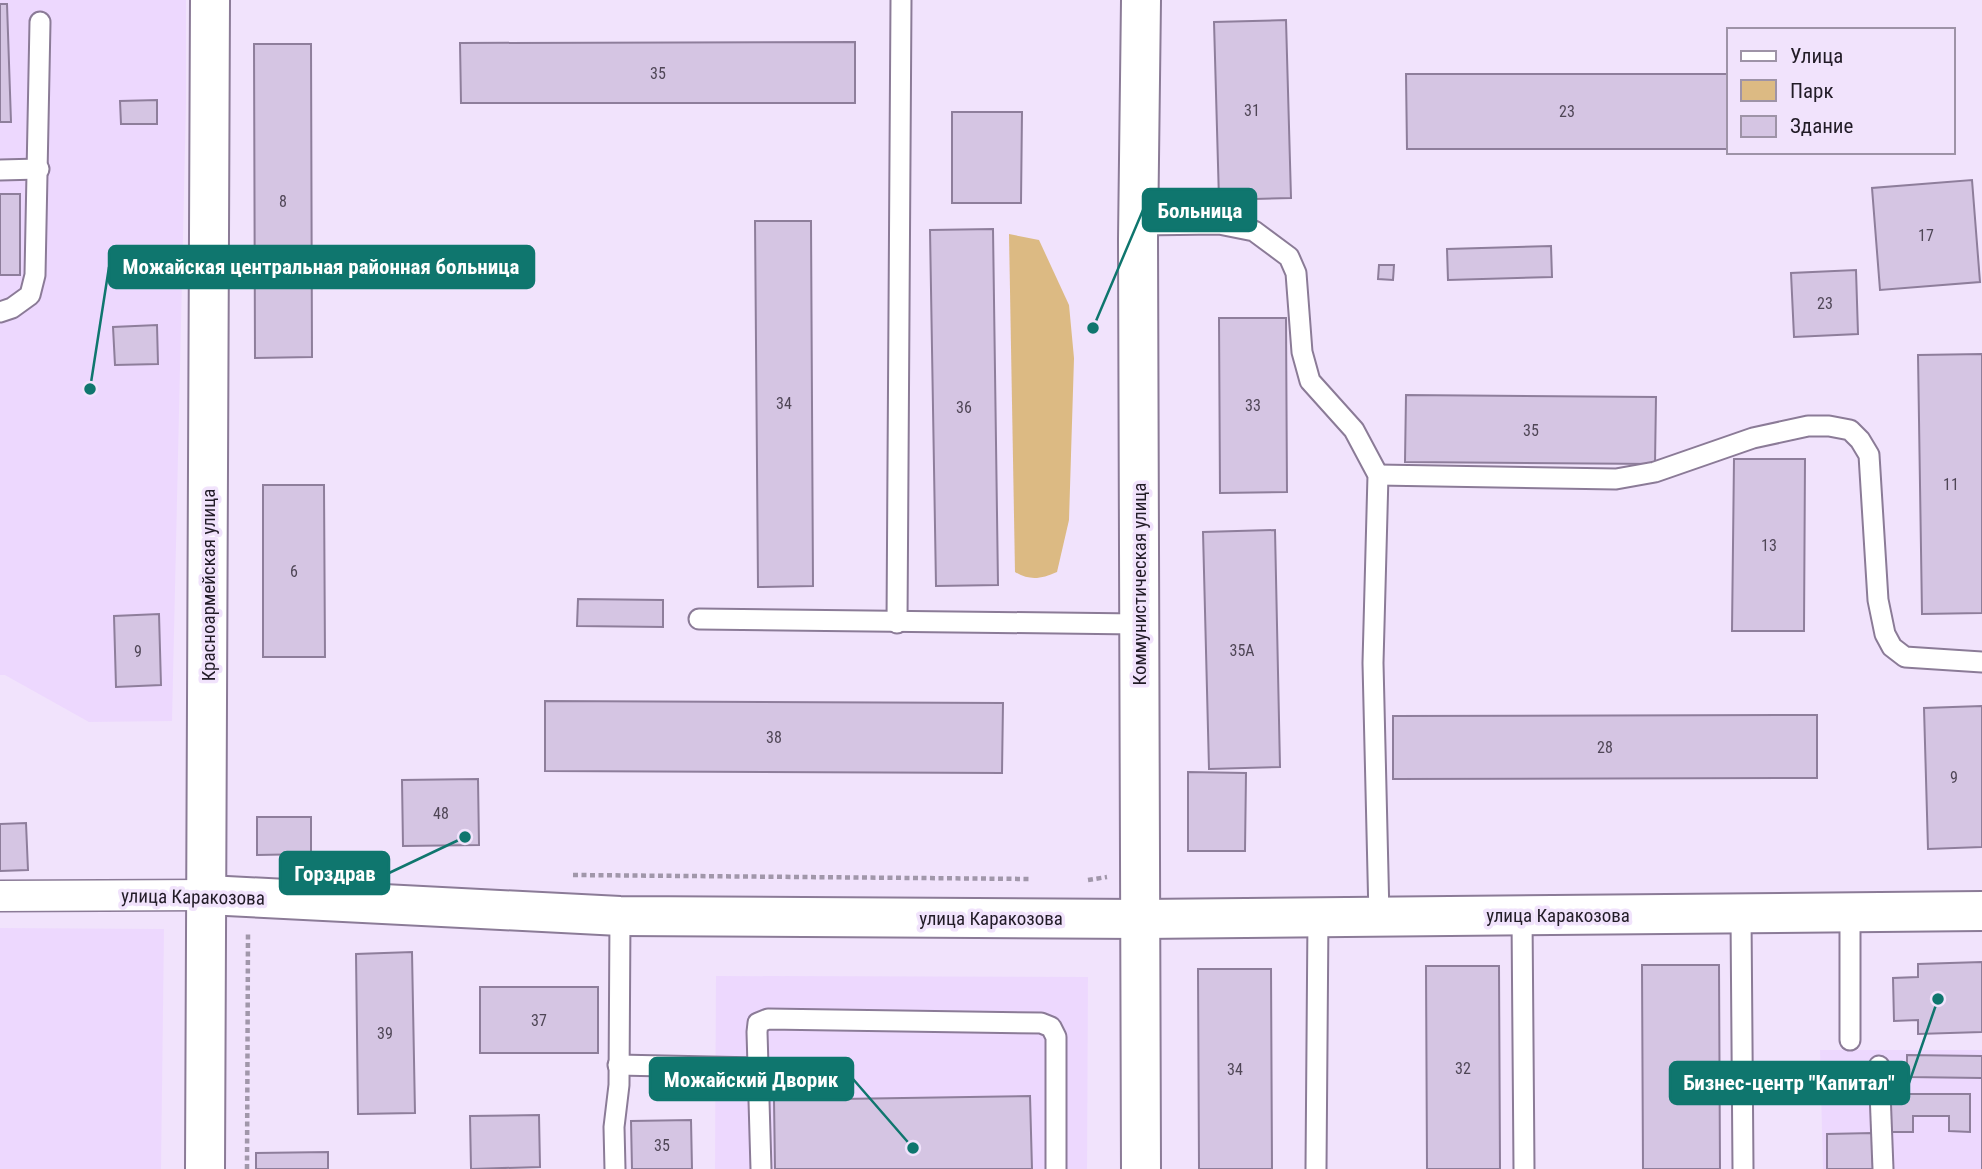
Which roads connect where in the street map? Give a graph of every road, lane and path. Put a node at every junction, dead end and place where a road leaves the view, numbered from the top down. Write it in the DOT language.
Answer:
graph roads {
  1 [pos="209,0"];
  2 [pos="901,0"];
  3 [pos="1141,0"];
  4 [pos="40,22"];
  5 [pos="39,169"];
  6 [pos="0,170"];
  7 [pos="1138,225"];
  8 [pos="0,312"];
  9 [pos="1378,475"];
  10 [pos="699,619"];
  11 [pos="897,622"];
  12 [pos="1138,624"];
  13 [pos="1982,662"];
  14 [pos="1115,873"];
  15 [pos="570,875"];
  16 [pos="1035,879"];
  17 [pos="1076,880"];
  18 [pos="207,895"];
  19 [pos="0,896"];
  20 [pos="1982,911"];
  21 [pos="1850,912"];
  22 [pos="1522,915"];
  23 [pos="1741,915"];
  24 [pos="620,916"];
  25 [pos="1318,916"];
  26 [pos="1380,916"];
  27 [pos="1141,919"];
  28 [pos="248,927"];
  29 [pos="1850,1040"];
  30 [pos="618,1065"];
  31 [pos="1879,1066"];
  32 [pos="758,1068"];
  33 [pos="205,1169"];
  34 [pos="247,1169"];
  35 [pos="615,1169"];
  36 [pos="761,1169"];
  37 [pos="1056,1169"];
  38 [pos="1141,1169"];
  39 [pos="1316,1169"];
  40 [pos="1524,1169"];
  41 [pos="1743,1169"];
  42 [pos="1883,1169"];
  1 -- 18 [label="street, Красноармейская улица"];
  2 -- 11 [label="lane"];
  3 -- 7 [label="street, Коммунистическая улица"];
  4 -- 5 [label="lane"];
  5 -- 6 [label="lane"];
  5 -- 8 [label="lane"];
  7 -- 9 [label="lane"];
  7 -- 12 [label="street, Коммунистическая улица"];
  9 -- 13 [label="lane"];
  9 -- 26 [label="lane"];
  10 -- 11 [label="lane"];
  11 -- 12 [label="lane"];
  12 -- 27 [label="street, Коммунистическая улица"];
  14 -- 17 [label="path"];
  15 -- 16 [label="path"];
  18 -- 19 [label="street, улица Каракозова"];
  18 -- 24 [label="street, улица Каракозова"];
  18 -- 33 [label="street, Красноармейская улица"];
  20 -- 21 [label="street, улица Каракозова"];
  21 -- 23 [label="street, улица Каракозова"];
  21 -- 29 [label="lane"];
  22 -- 23 [label="street, улица Каракозова"];
  22 -- 26 [label="street, улица Каракозова"];
  22 -- 40 [label="lane"];
  23 -- 41 [label="lane"];
  24 -- 27 [label="street, улица Каракозова"];
  24 -- 30 [label="lane"];
  25 -- 26 [label="street, улица Каракозова"];
  25 -- 27 [label="street, улица Каракозова"];
  25 -- 39 [label="lane"];
  27 -- 38 [label="street, Коммунистическая улица"];
  28 -- 34 [label="path"];
  30 -- 32 [label="lane"];
  30 -- 35 [label="lane"];
  31 -- 42 [label="lane"];
  32 -- 36 [label="lane"];
  32 -- 37 [label="lane"];
}
